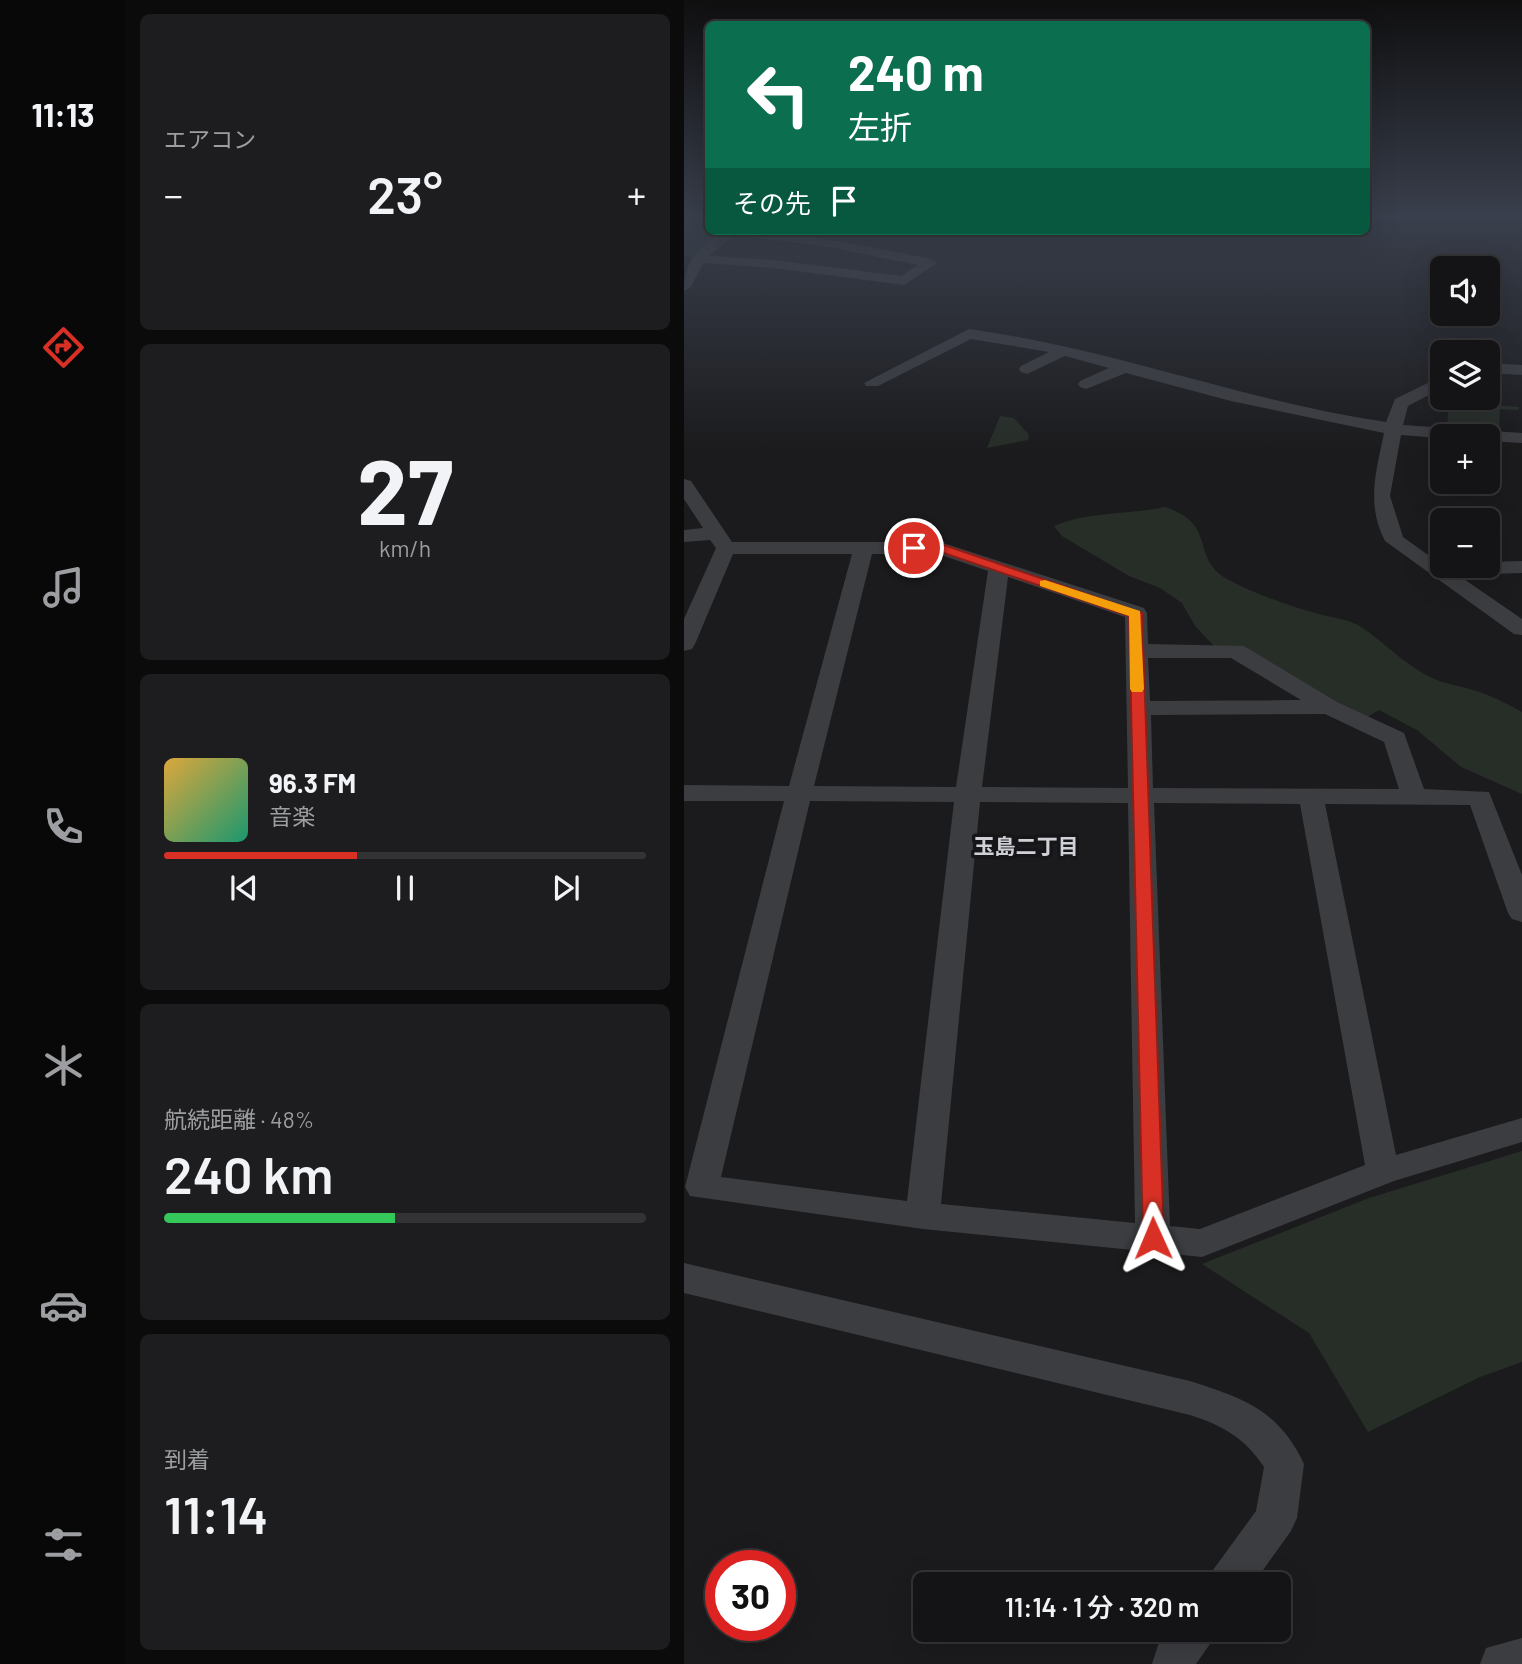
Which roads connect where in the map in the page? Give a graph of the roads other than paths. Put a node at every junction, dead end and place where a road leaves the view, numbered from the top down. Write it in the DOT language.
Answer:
graph roads {
  1 [pos="1065,350"];
  2 [pos="1123,368"];
  3 [pos="1027,369"];
  4 [pos="1500,369"];
  5 [pos="1522,370"];
  6 [pos="872,383"];
  7 [pos="1086,384"];
  8 [pos="1430,388"];
  9 [pos="1393,429"];
  10 [pos="1430,432"];
  11 [pos="1500,437"];
  12 [pos="1522,438"];
  13 [pos="684,485"];
  14 [pos="684,536"];
  15 [pos="722,540"];
  16 [pos="864,547"];
  17 [pos="1430,566"];
  18 [pos="1522,567"];
  19 [pos="1500,568"];
  20 [pos="999,569"];
  21 [pos="1448,578"];
  22 [pos="1522,629"];
  23 [pos="684,644"];
  24 [pos="1135,651"];
  25 [pos="1329,707"];
  26 [pos="1138,708"];
  27 [pos="684,793"];
  28 [pos="799,794"];
  29 [pos="968,794"];
  30 [pos="1143,795"];
  31 [pos="1311,796"];
  32 [pos="1414,797"];
  33 [pos="1522,912"];
  34 [pos="1522,1130"];
  35 [pos="1383,1172"];
  36 [pos="923,1216"];
  37 [pos="1153,1238"];
  38 [pos="684,1278"];
  39 [pos="1237,1572"];
  40 [pos="1185,1642"];
  41 [pos="1522,1660"];
  42 [pos="1174,1664"];
  43 [pos="1502,1664"];
  1 -- 2 [label="street"];
  1 -- 3 [label="street"];
  1 -- 6 [label="street"];
  2 -- 7 [label="street"];
  2 -- 9 [label="street"];
  4 -- 5 [label="street"];
  8 -- 9 [label="street"];
  9 -- 10 [label="street"];
  9 -- 17 [label="street"];
  11 -- 12 [label="street"];
  13 -- 15 [label="street"];
  14 -- 15 [label="street"];
  15 -- 16 [label="street"];
  15 -- 23 [label="street"];
  16 -- 20 [label="street"];
  16 -- 28 [label="street"];
  18 -- 19 [label="street"];
  20 -- 24 [label="street"];
  20 -- 29 [label="street"];
  21 -- 22 [label="street"];
  24 -- 25 [label="street"];
  24 -- 26 [label="street"];
  25 -- 26 [label="street"];
  25 -- 32 [label="street"];
  26 -- 30 [label="street"];
  27 -- 28 [label="street"];
  28 -- 29 [label="street"];
  28 -- 36 [label="street"];
  29 -- 30 [label="street"];
  29 -- 36 [label="street"];
  30 -- 31 [label="street"];
  30 -- 37 [label="street"];
  31 -- 32 [label="street"];
  31 -- 35 [label="street"];
  32 -- 33 [label="street"];
  34 -- 35 [label="street"];
  35 -- 37 [label="street"];
  36 -- 37 [label="street"];
  38 -- 39 [label="street"];
  40 -- 42 [label="street"];
  41 -- 43 [label="street"];
}
